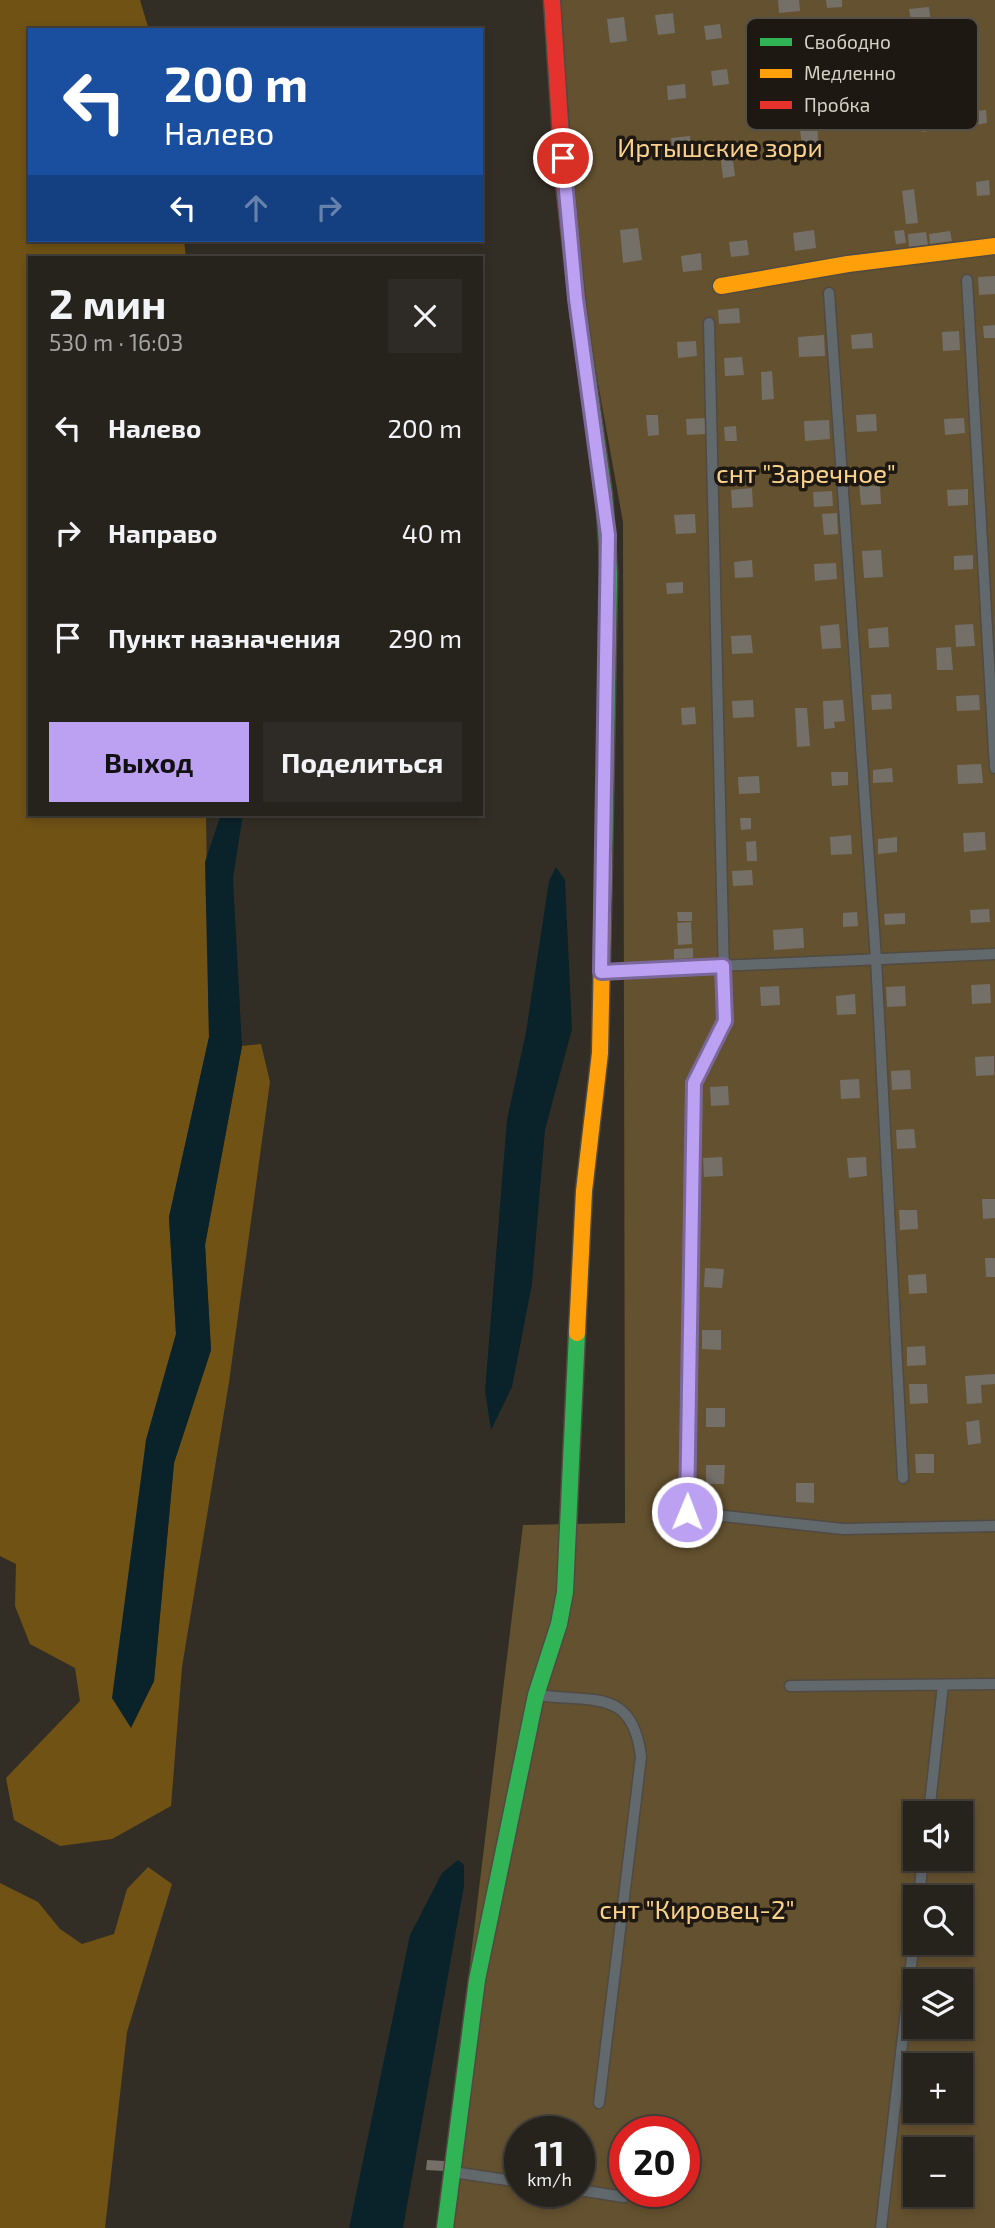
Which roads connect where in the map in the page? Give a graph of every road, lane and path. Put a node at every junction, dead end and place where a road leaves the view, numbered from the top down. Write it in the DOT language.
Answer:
graph roads {
  1 [pos="552,0"];
  2 [pos="995,246"];
  3 [pos="967,279"];
  4 [pos="721,286"];
  5 [pos="829,293"];
  6 [pos="709,323"];
  7 [pos="995,768"];
  8 [pos="995,954"];
  9 [pos="876,959"];
  10 [pos="723,966"];
  11 [pos="601,972"];
  12 [pos="903,1478"];
  13 [pos="995,1526"];
  14 [pos="995,1684"];
  15 [pos="943,1685"];
  16 [pos="790,1686"];
  17 [pos="536,1695"];
  18 [pos="930,1801"];
  19 [pos="912,1955"];
  20 [pos="599,2103"];
  21 [pos="453,2172"];
  22 [pos="504,2180"];
  23 [pos="445,2228"];
  24 [pos="881,2228"];
  1 -- 11 [label="street"];
  2 -- 4 [label="street"];
  3 -- 7 [label="lane"];
  5 -- 9 [label="lane"];
  6 -- 10 [label="lane"];
  8 -- 9 [label="lane"];
  9 -- 10 [label="lane"];
  9 -- 12 [label="lane"];
  10 -- 11 [label="lane"];
  10 -- 13 [label="lane"];
  11 -- 17 [label="street"];
  14 -- 15 [label="lane"];
  15 -- 16 [label="lane"];
  15 -- 18 [label="lane"];
  17 -- 20 [label="lane"];
  17 -- 21 [label="street"];
  19 -- 24 [label="lane"];
  21 -- 22 [label="lane"];
  21 -- 23 [label="street"];
}
